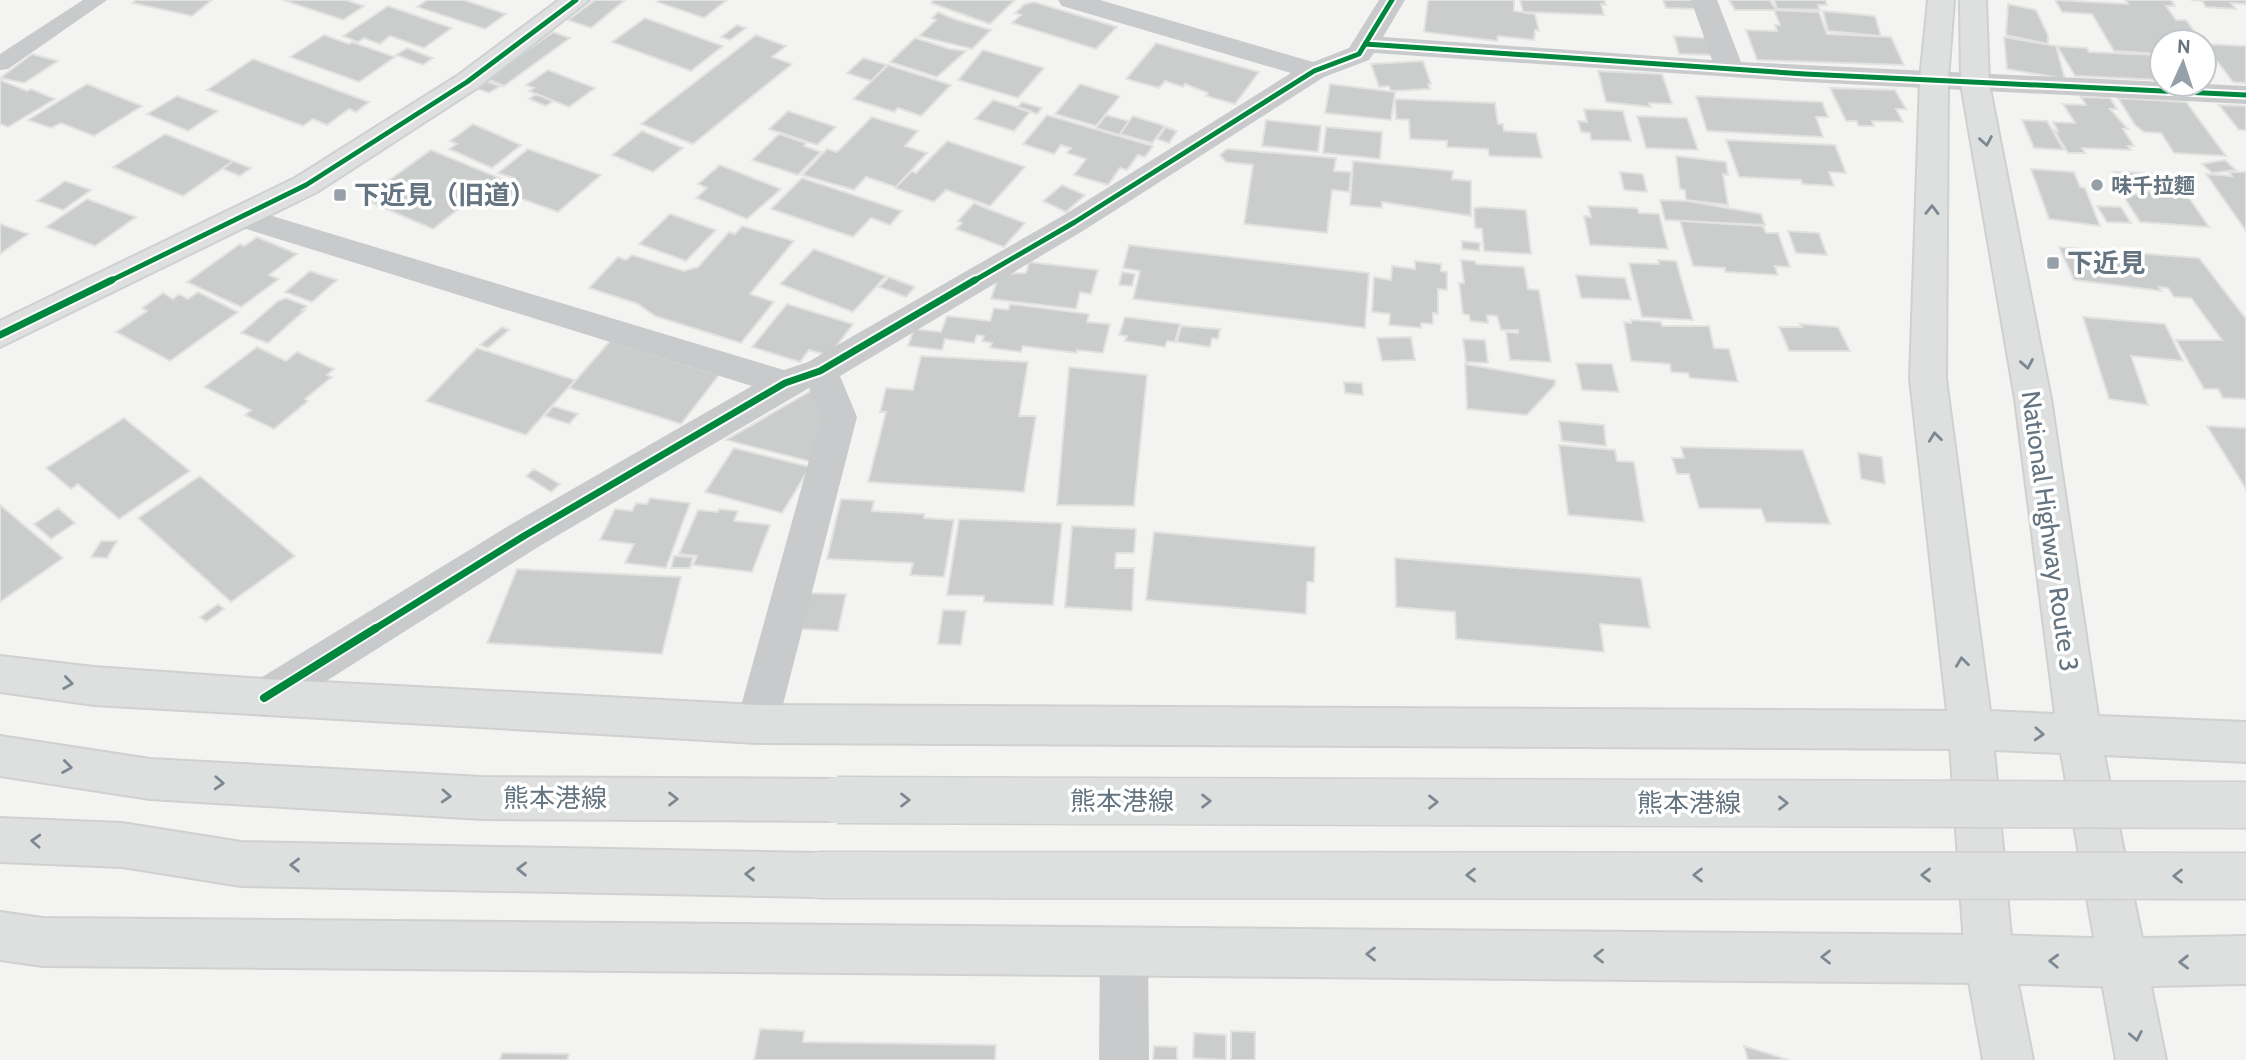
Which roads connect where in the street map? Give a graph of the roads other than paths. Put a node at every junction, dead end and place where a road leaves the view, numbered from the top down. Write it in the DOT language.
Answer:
graph roads {
  1 [pos="97,0"];
  2 [pos="576,0"];
  3 [pos="1071,0"];
  4 [pos="1392,0"];
  5 [pos="1704,0"];
  6 [pos="1941,0"];
  7 [pos="1973,0"];
  8 [pos="1365,44"];
  9 [pos="0,64"];
  10 [pos="1729,68"];
  11 [pos="1314,71"];
  12 [pos="1934,80"];
  13 [pos="1975,84"];
  14 [pos="2246,95"];
  15 [pos="241,217"];
  16 [pos="0,335"];
  17 [pos="802,377"];
  18 [pos="0,674"];
  19 [pos="264,698"];
  20 [pos="757,724"];
  21 [pos="1970,730"];
  22 [pos="2079,736"];
  23 [pos="2246,742"];
  24 [pos="0,755"];
  25 [pos="2246,805"];
  26 [pos="0,840"];
  27 [pos="2246,876"];
  28 [pos="0,936"];
  29 [pos="1124,950"];
  30 [pos="1989,959"];
  31 [pos="2246,960"];
  32 [pos="2122,963"];
  33 [pos="1124,1060"];
  34 [pos="2008,1060"];
  35 [pos="2141,1060"];
  1 -- 9 [label="lane"];
  2 -- 15 [label="main road"];
  3 -- 11 [label="street"];
  4 -- 8 [label="street"];
  5 -- 10 [label="street"];
  6 -- 12 [label="main road"];
  7 -- 13 [label="main road, National Highway Route 3"];
  8 -- 10 [label="street"];
  8 -- 11 [label="street"];
  10 -- 12 [label="street"];
  11 -- 17 [label="street"];
  12 -- 13 [label="street"];
  21 -- 12 [label="main road, one-way"];
  13 -- 14 [label="street"];
  13 -- 22 [label="main road, National Highway Route 3, one-way"];
  15 -- 16 [label="main road"];
  15 -- 17 [label="street"];
  17 -- 19 [label="street"];
  17 -- 20 [label="street"];
  18 -- 19 [label="main road, one-way"];
  19 -- 20 [label="main road"];
  20 -- 21 [label="main road"];
  21 -- 22 [label="main road, one-way"];
  21 -- 30 [label="main road"];
  22 -- 23 [label="main road"];
  22 -- 32 [label="main road, National Highway Route 3"];
  24 -- 25 [label="main road, 熊本港線, one-way, bridge"];
  27 -- 26 [label="main road, one-way, bridge"];
  28 -- 29 [label="main road"];
  30 -- 29 [label="main road, one-way"];
  29 -- 33 [label="street"];
  32 -- 30 [label="main road, one-way"];
  30 -- 34 [label="main road"];
  31 -- 32 [label="main road, one-way"];
  32 -- 35 [label="main road, National Highway Route 3, one-way"];
}
